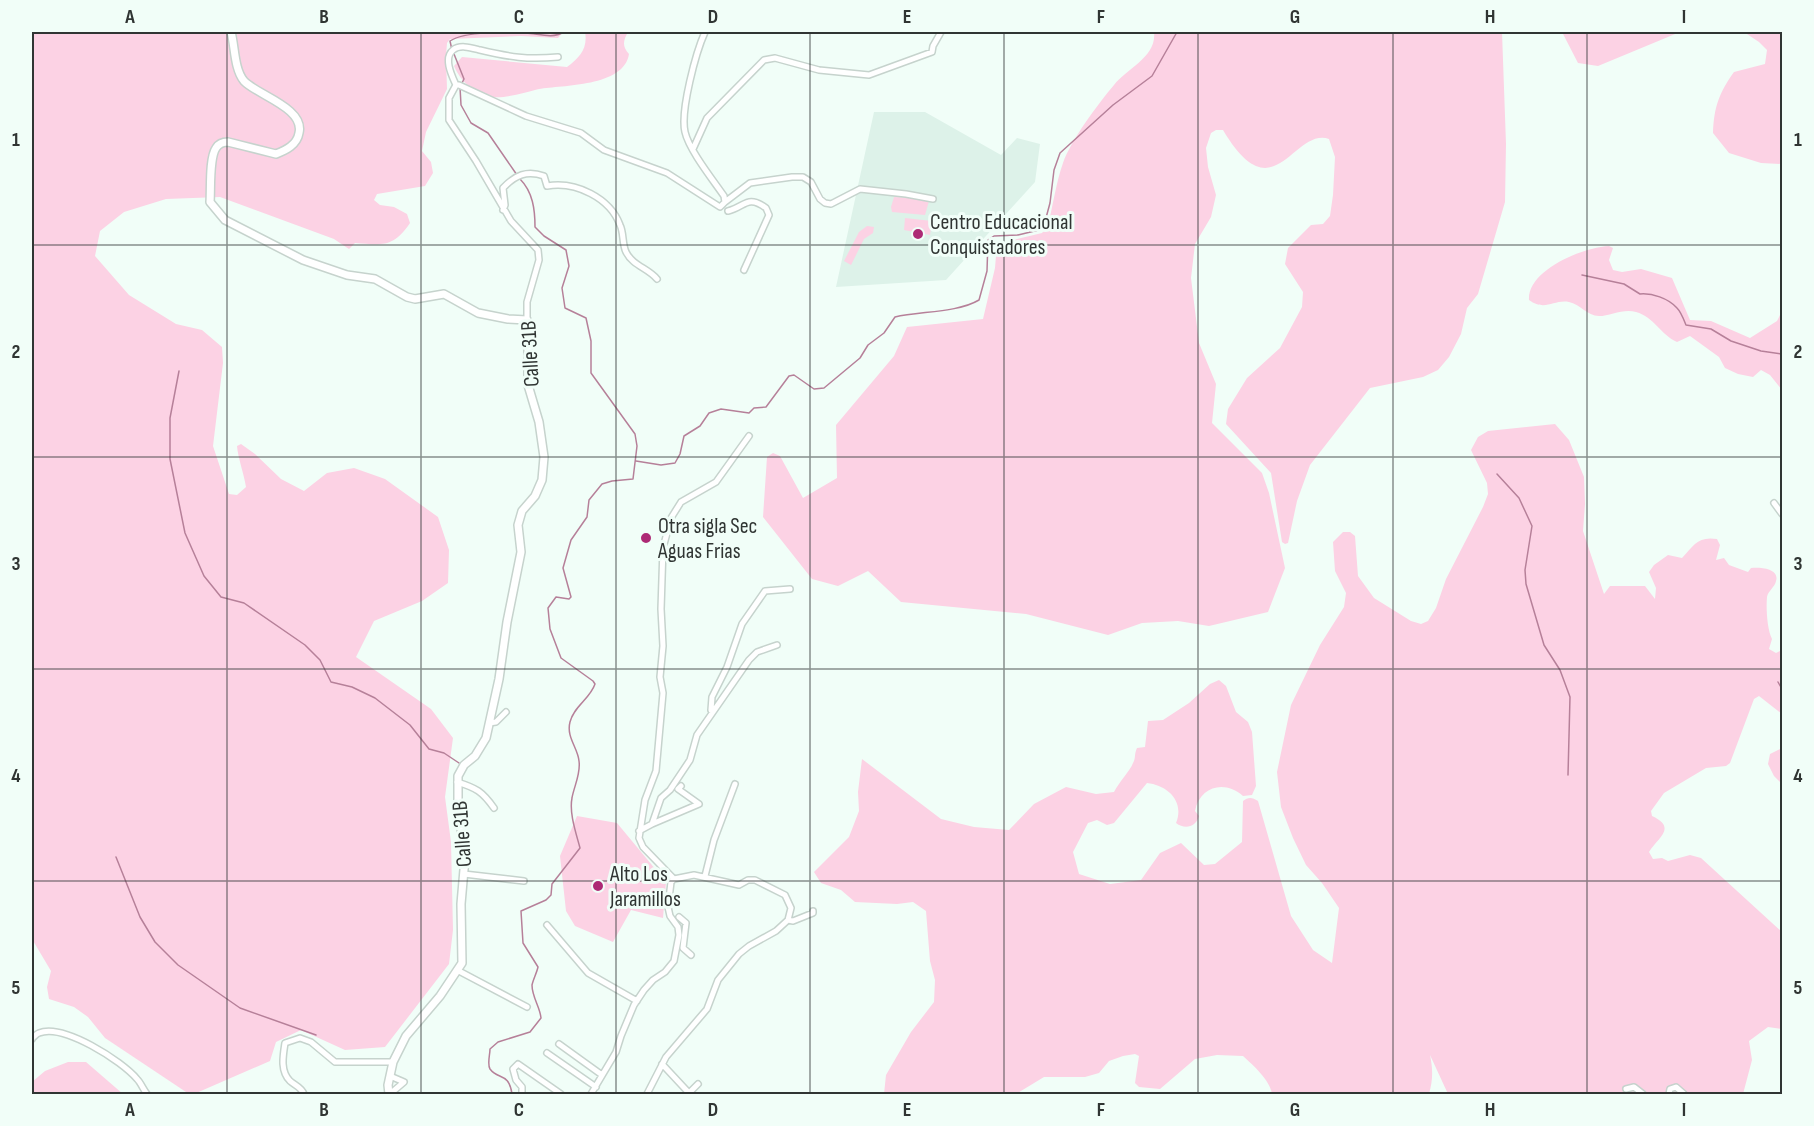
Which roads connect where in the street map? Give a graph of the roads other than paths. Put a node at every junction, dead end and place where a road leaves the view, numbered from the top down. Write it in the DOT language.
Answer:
graph roads {
  1 [pos="231,32"];
  2 [pos="705,32"];
  3 [pos="941,32"];
  4 [pos="558,57"];
  5 [pos="459,86"];
  6 [pos="693,149"];
  7 [pos="933,199"];
  8 [pos="725,202"];
  9 [pos="503,210"];
  10 [pos="728,211"];
  11 [pos="744,270"];
  12 [pos="657,279"];
  13 [pos="526,320"];
  14 [pos="749,436"];
  15 [pos="1774,503"];
  16 [pos="1782,514"];
  17 [pos="790,589"];
  18 [pos="777,645"];
  19 [pos="506,712"];
  20 [pos="711,712"];
  21 [pos="489,723"];
  22 [pos="457,782"];
  23 [pos="735,784"];
  24 [pos="681,786"];
  25 [pos="494,808"];
  26 [pos="652,824"];
  27 [pos="639,831"];
  28 [pos="464,874"];
  29 [pos="705,876"];
  30 [pos="674,879"];
  31 [pos="524,881"];
  32 [pos="813,911"];
  33 [pos="679,916"];
  34 [pos="788,920"];
  35 [pos="547,925"];
  36 [pos="691,955"];
  37 [pos="457,970"];
  38 [pos="637,1001"];
  39 [pos="527,1007"];
  40 [pos="32,1039"];
  41 [pos="559,1044"];
  42 [pos="547,1053"];
  43 [pos="393,1062"];
  44 [pos="662,1064"];
  45 [pos="602,1075"];
  46 [pos="390,1076"];
  47 [pos="698,1084"];
  48 [pos="596,1086"];
  49 [pos="1626,1089"];
  50 [pos="388,1093"];
  51 [pos="688,1094"];
  52 [pos="147,1095"];
  53 [pos="304,1095"];
  54 [pos="522,1095"];
  55 [pos="561,1095"];
  56 [pos="591,1095"];
  57 [pos="647,1095"];
  58 [pos="1643,1095"];
  59 [pos="1669,1095"];
  60 [pos="1684,1095"];
  1 -- 13 [label="street"];
  2 -- 6 [label="street"];
  3 -- 6 [label="street"];
  4 -- 5 [label="street"];
  5 -- 8 [label="street"];
  5 -- 9 [label="street, Calle 31B"];
  6 -- 8 [label="street"];
  7 -- 8 [label="street"];
  9 -- 12 [label="street"];
  9 -- 13 [label="street, Calle 31B"];
  10 -- 11 [label="street"];
  13 -- 21 [label="street, Calle 31B"];
  14 -- 27 [label="street"];
  15 -- 16 [label="street"];
  17 -- 20 [label="street"];
  18 -- 20 [label="street"];
  19 -- 21 [label="street"];
  20 -- 26 [label="street"];
  21 -- 22 [label="street, Calle 31B"];
  22 -- 25 [label="street"];
  22 -- 28 [label="street, Calle 31B"];
  23 -- 29 [label="street"];
  24 -- 26 [label="street"];
  26 -- 27 [label="street"];
  27 -- 30 [label="street"];
  28 -- 31 [label="street"];
  28 -- 37 [label="street, Calle 31B"];
  29 -- 30 [label="street"];
  29 -- 34 [label="street"];
  30 -- 38 [label="street"];
  32 -- 34 [label="street"];
  33 -- 36 [label="street"];
  34 -- 44 [label="street"];
  35 -- 38 [label="street"];
  37 -- 39 [label="street"];
  37 -- 43 [label="street, Calle 31B"];
  38 -- 45 [label="street"];
  40 -- 52 [label="street"];
  41 -- 45 [label="street"];
  42 -- 48 [label="street"];
  43 -- 46 [label="street, Calle 31B"];
  43 -- 53 [label="street"];
  44 -- 51 [label="street"];
  44 -- 57 [label="street"];
  45 -- 48 [label="street"];
  46 -- 50 [label="street, Calle 31B"];
  46 -- 50 [label="street"];
  47 -- 51 [label="street"];
  48 -- 56 [label="street"];
  49 -- 58 [label="street"];
  54 -- 55 [label="street"];
  59 -- 60 [label="street"];
}
